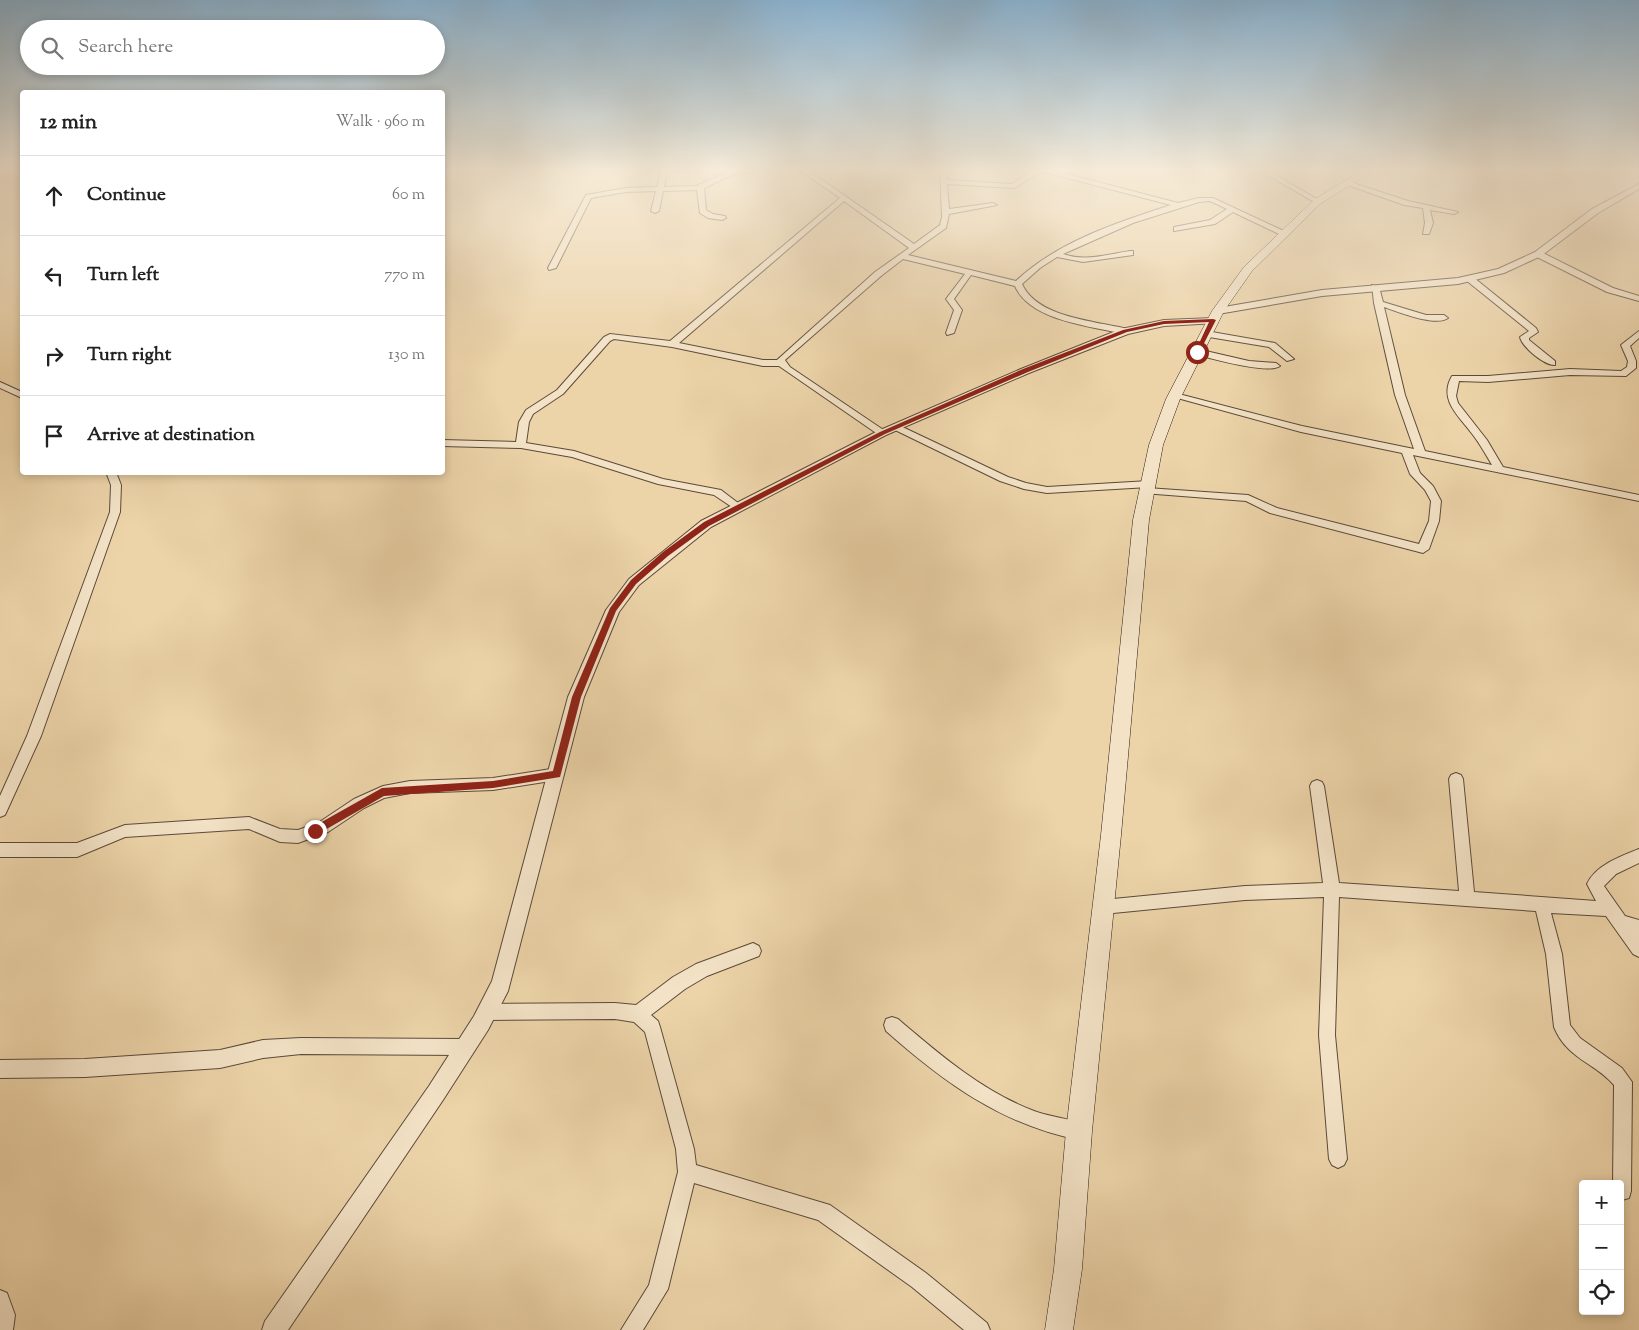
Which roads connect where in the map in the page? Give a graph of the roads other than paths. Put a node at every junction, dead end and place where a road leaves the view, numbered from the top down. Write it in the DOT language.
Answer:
graph roads {
  1 [pos="570,231"];
  2 [pos="805,231"];
  3 [pos="888,231"];
  4 [pos="936,231"];
  5 [pos="1110,231"];
  6 [pos="1280,231"];
  7 [pos="1568,231"];
  8 [pos="1284,233"];
  9 [pos="913,247"];
  10 [pos="1130,253"];
  11 [pos="1056,254"];
  12 [pos="1538,254"];
  13 [pos="901,256"];
  14 [pos="552,268"];
  15 [pos="969,273"];
  16 [pos="1470,279"];
  17 [pos="1018,284"];
  18 [pos="1374,287"];
  19 [pos="1639,299"];
  20 [pos="1378,303"];
  21 [pos="1444,318"];
  22 [pos="1212,322"];
  23 [pos="1125,331"];
  24 [pos="950,333"];
  25 [pos="1639,334"];
  26 [pos="672,344"];
  27 [pos="1197,352"];
  28 [pos="1290,359"];
  29 [pos="781,363"];
  30 [pos="1552,363"];
  31 [pos="1276,366"];
  32 [pos="0,385"];
  33 [pos="20,394"];
  34 [pos="1175,396"];
  35 [pos="889,430"];
  36 [pos="445,443"];
  37 [pos="521,445"];
  38 [pos="1406,451"];
  39 [pos="1421,454"];
  40 [pos="1500,470"];
  41 [pos="112,475"];
  42 [pos="1148,487"];
  43 [pos="1639,498"];
  44 [pos="738,508"];
  45 [pos="557,774"];
  46 [pos="1456,779"];
  47 [pos="1317,786"];
  48 [pos="0,811"];
  49 [pos="0,850"];
  50 [pos="1639,856"];
  51 [pos="1332,890"];
  52 [pos="1467,898"];
  53 [pos="1542,906"];
  54 [pos="1103,907"];
  55 [pos="1610,909"];
  56 [pos="1621,922"];
  57 [pos="1639,927"];
  58 [pos="1639,949"];
  59 [pos="753,951"];
  60 [pos="487,1012"];
  61 [pos="638,1014"];
  62 [pos="892,1025"];
  63 [pos="464,1047"];
  64 [pos="0,1068"];
  65 [pos="1079,1131"];
  66 [pos="1338,1159"];
  67 [pos="687,1172"];
  68 [pos="1622,1180"];
  69 [pos="0,1300"];
  70 [pos="4,1330"];
  71 [pos="274,1330"];
  72 [pos="631,1330"];
  73 [pos="980,1330"];
  74 [pos="1059,1330"];
  1 -- 14 [label="street"];
  2 -- 26 [label="street"];
  3 -- 9 [label="street"];
  4 -- 9 [label="street"];
  5 -- 11 [label="street"];
  6 -- 8 [label="street"];
  7 -- 12 [label="street"];
  8 -- 22 [label="main road"];
  9 -- 13 [label="street"];
  10 -- 11 [label="street"];
  11 -- 17 [label="street"];
  12 -- 16 [label="street"];
  12 -- 19 [label="street"];
  13 -- 15 [label="street"];
  13 -- 29 [label="street"];
  15 -- 17 [label="street"];
  15 -- 24 [label="street"];
  16 -- 18 [label="street"];
  16 -- 30 [label="street"];
  17 -- 23 [label="street"];
  18 -- 20 [label="street"];
  18 -- 22 [label="street"];
  20 -- 21 [label="street"];
  20 -- 39 [label="street"];
  22 -- 23 [label="street"];
  22 -- 27 [label="main road"];
  22 -- 28 [label="street"];
  23 -- 35 [label="street"];
  25 -- 40 [label="street"];
  26 -- 29 [label="street"];
  26 -- 37 [label="street"];
  27 -- 31 [label="street"];
  27 -- 34 [label="main road"];
  29 -- 35 [label="street"];
  32 -- 33 [label="street"];
  34 -- 38 [label="street"];
  34 -- 42 [label="main road"];
  35 -- 42 [label="street"];
  35 -- 44 [label="street"];
  36 -- 37 [label="street"];
  37 -- 44 [label="street"];
  38 -- 39 [label="street"];
  38 -- 42 [label="street"];
  39 -- 40 [label="street"];
  40 -- 43 [label="street"];
  41 -- 48 [label="street"];
  42 -- 54 [label="main road"];
  44 -- 45 [label="street"];
  45 -- 49 [label="street"];
  45 -- 60 [label="street"];
  46 -- 52 [label="street"];
  47 -- 51 [label="street"];
  50 -- 55 [label="street"];
  51 -- 52 [label="street"];
  51 -- 54 [label="street"];
  51 -- 66 [label="street"];
  52 -- 53 [label="street"];
  53 -- 55 [label="street"];
  53 -- 68 [label="street"];
  54 -- 65 [label="main road"];
  55 -- 56 [label="street"];
  56 -- 57 [label="street"];
  56 -- 58 [label="street"];
  59 -- 61 [label="street"];
  60 -- 61 [label="street"];
  60 -- 63 [label="street"];
  61 -- 67 [label="street"];
  62 -- 65 [label="street"];
  63 -- 64 [label="street"];
  63 -- 71 [label="street"];
  65 -- 74 [label="main road"];
  67 -- 72 [label="street"];
  67 -- 73 [label="street"];
  69 -- 70 [label="street"];
}
